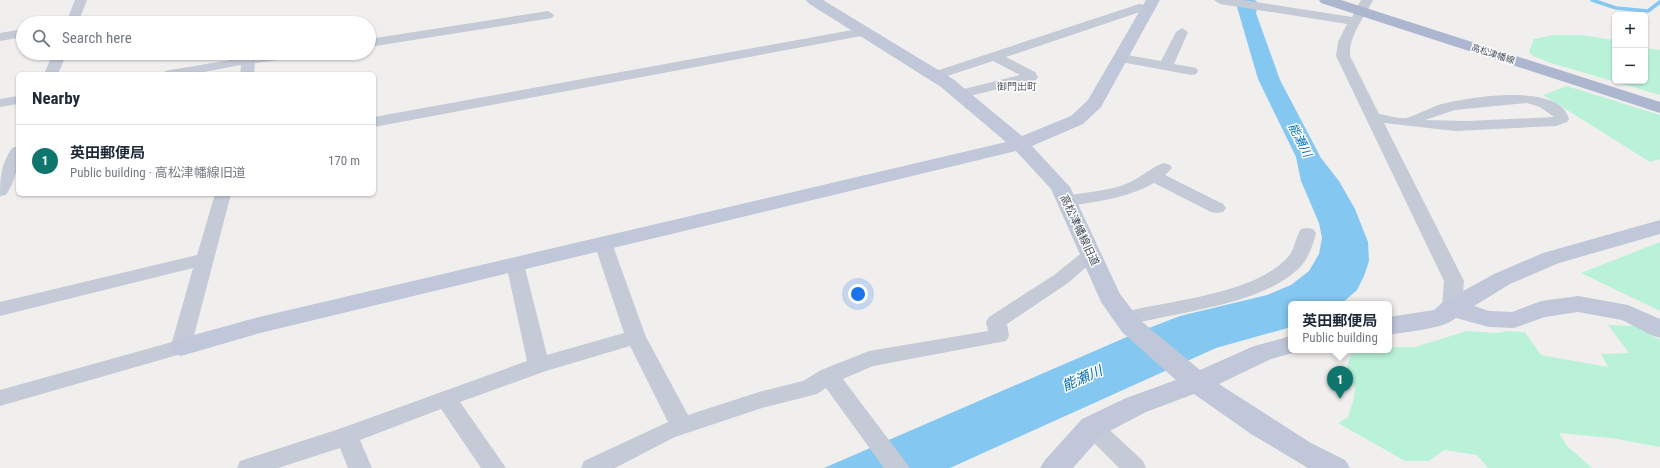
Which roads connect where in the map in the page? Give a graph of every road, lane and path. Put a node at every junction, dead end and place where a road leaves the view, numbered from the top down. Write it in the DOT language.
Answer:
graph roads {
  1 [pos="81,0"];
  2 [pos="813,0"];
  3 [pos="1220,0"];
  4 [pos="1224,0"];
  5 [pos="1326,0"];
  6 [pos="1151,4"];
  7 [pos="1361,11"];
  8 [pos="548,15"];
  9 [pos="75,16"];
  10 [pos="863,32"];
  11 [pos="1182,32"];
  12 [pos="16,34"];
  13 [pos="0,37"];
  14 [pos="376,42"];
  15 [pos="994,56"];
  16 [pos="1121,58"];
  17 [pos="57,60"];
  18 [pos="275,60"];
  19 [pos="1166,66"];
  20 [pos="248,67"];
  21 [pos="1191,71"];
  22 [pos="52,72"];
  23 [pos="192,72"];
  24 [pos="935,76"];
  25 [pos="961,94"];
  26 [pos="16,100"];
  27 [pos="0,104"];
  28 [pos="1660,108"];
  29 [pos="1372,117"];
  30 [pos="376,122"];
  31 [pos="1410,122"];
  32 [pos="1020,144"];
  33 [pos="11,158"];
  34 [pos="0,191"];
  35 [pos="222,196"];
  36 [pos="1066,201"];
  37 [pos="1217,208"];
  38 [pos="1660,227"];
  39 [pos="1307,233"];
  40 [pos="603,243"];
  41 [pos="1091,255"];
  42 [pos="205,259"];
  43 [pos="514,264"];
  44 [pos="1452,308"];
  45 [pos="0,309"];
  46 [pos="1127,322"];
  47 [pos="1392,325"];
  48 [pos="1660,329"];
  49 [pos="636,337"];
  50 [pos="181,346"];
  51 [pos="1288,346"];
  52 [pos="540,365"];
  53 [pos="829,376"];
  54 [pos="1190,378"];
  55 [pos="0,398"];
  56 [pos="446,399"];
  57 [pos="682,426"];
  58 [pos="1092,428"];
  59 [pos="347,436"];
  60 [pos="249,468"];
  61 [pos="360,468"];
  62 [pos="494,468"];
  63 [pos="593,468"];
  64 [pos="898,468"];
  65 [pos="1055,468"];
  66 [pos="1134,468"];
  67 [pos="1335,468"];
  1 -- 9 [label="street"];
  2 -- 10 [label="street, 高松津幡線旧道"];
  3 -- 4 [label="street"];
  4 -- 7 [label="street"];
  5 -- 7 [label="main road, 高松津幡線"];
  6 -- 15 [label="street"];
  6 -- 16 [label="street"];
  7 -- 28 [label="main road, 高松津幡線"];
  7 -- 29 [label="street"];
  8 -- 14 [label="street"];
  10 -- 24 [label="street, 高松津幡線旧道"];
  10 -- 30 [label="street"];
  11 -- 19 [label="street"];
  12 -- 13 [label="street"];
  15 -- 24 [label="street"];
  15 -- 25 [label="street"];
  16 -- 19 [label="street"];
  16 -- 32 [label="street"];
  17 -- 22 [label="street"];
  18 -- 20 [label="street"];
  19 -- 21 [label="street"];
  20 -- 23 [label="street"];
  24 -- 25 [label="street, 高松津幡線旧道"];
  25 -- 32 [label="street, 高松津幡線旧道"];
  26 -- 27 [label="street"];
  29 -- 31 [label="street"];
  29 -- 44 [label="street"];
  31 -- 31 [label="street"];
  32 -- 36 [label="street, 高松津幡線旧道"];
  32 -- 40 [label="street"];
  33 -- 34 [label="street"];
  35 -- 42 [label="street"];
  36 -- 37 [label="street"];
  36 -- 41 [label="street, 高松津幡線旧道"];
  38 -- 44 [label="street"];
  39 -- 46 [label="street"];
  40 -- 43 [label="street"];
  40 -- 49 [label="street"];
  41 -- 46 [label="street, 高松津幡線旧道"];
  41 -- 53 [label="street"];
  42 -- 45 [label="street"];
  42 -- 50 [label="street"];
  43 -- 50 [label="street"];
  43 -- 52 [label="street"];
  44 -- 47 [label="street"];
  44 -- 48 [label="street"];
  46 -- 54 [label="street, 高松津幡線旧道"];
  49 -- 52 [label="street"];
  49 -- 57 [label="street"];
  50 -- 55 [label="street"];
  51 -- 54 [label="street"];
  52 -- 56 [label="street"];
  53 -- 57 [label="street"];
  53 -- 64 [label="street"];
  54 -- 58 [label="street"];
  54 -- 67 [label="street, 高松津幡線旧道"];
  56 -- 59 [label="street"];
  56 -- 62 [label="street"];
  57 -- 63 [label="street"];
  58 -- 65 [label="street"];
  58 -- 66 [label="street"];
  59 -- 60 [label="street"];
  59 -- 61 [label="street"];
}
